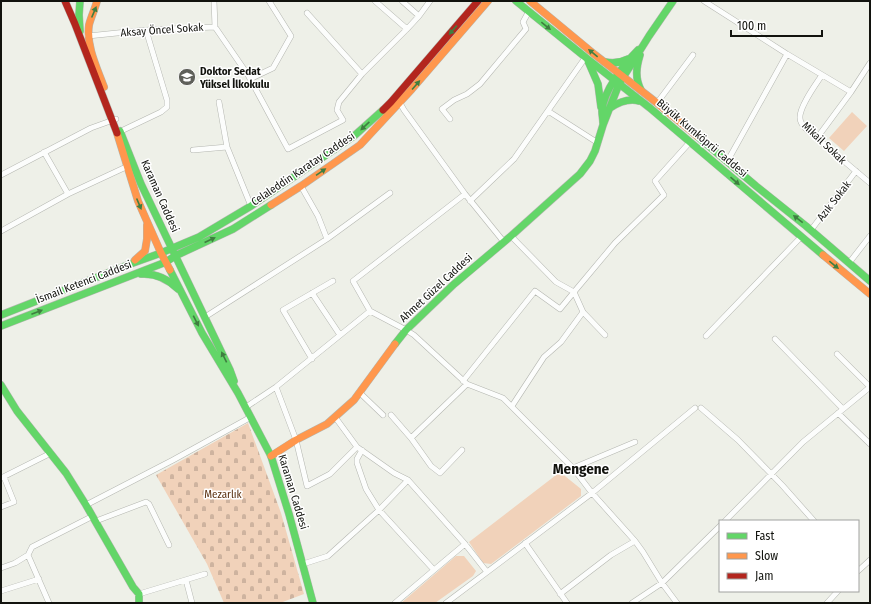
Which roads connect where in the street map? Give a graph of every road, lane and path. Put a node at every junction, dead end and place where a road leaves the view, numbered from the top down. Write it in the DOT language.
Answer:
graph roads {
  1 [pos="65,1"];
  2 [pos="80,1"];
  3 [pos="97,1"];
  4 [pos="214,1"];
  5 [pos="269,1"];
  6 [pos="375,1"];
  7 [pos="402,1"];
  8 [pos="430,1"];
  9 [pos="478,1"];
  10 [pos="488,1"];
  11 [pos="516,1"];
  12 [pos="530,1"];
  13 [pos="673,1"];
  14 [pos="704,1"];
  15 [pos="529,11"];
  16 [pos="307,13"];
  17 [pos="419,16"];
  18 [pos="215,27"];
  19 [pos="407,29"];
  20 [pos="146,30"];
  21 [pos="84,38"];
  22 [pos="644,44"];
  23 [pos="787,54"];
  24 [pos="693,55"];
  25 [pos="630,58"];
  26 [pos="586,59"];
  27 [pos="605,62"];
  28 [pos="870,64"];
  29 [pos="362,74"];
  30 [pos="621,75"];
  31 [pos="822,75"];
  32 [pos="250,79"];
  33 [pos="617,82"];
  34 [pos="641,91"];
  35 [pos="851,92"];
  36 [pos="219,102"];
  37 [pos="400,103"];
  38 [pos="657,103"];
  39 [pos="644,104"];
  40 [pos="610,108"];
  41 [pos="602,110"];
  42 [pos="548,111"];
  43 [pos="450,119"];
  44 [pos="114,120"];
  45 [pos="603,125"];
  46 [pos="118,133"];
  47 [pos="817,138"];
  48 [pos="690,142"];
  49 [pos="598,143"];
  50 [pos="227,148"];
  51 [pos="194,150"];
  52 [pos="44,152"];
  53 [pos="727,162"];
  54 [pos="126,167"];
  55 [pos="856,171"];
  56 [pos="1,175"];
  57 [pos="870,183"];
  58 [pos="301,186"];
  59 [pos="390,193"];
  60 [pos="68,194"];
  61 [pos="465,194"];
  62 [pos="470,201"];
  63 [pos="251,206"];
  64 [pos="147,221"];
  65 [pos="811,230"];
  66 [pos="1,231"];
  67 [pos="512,236"];
  68 [pos="870,236"];
  69 [pos="801,238"];
  70 [pos="327,239"];
  71 [pos="504,242"];
  72 [pos="172,248"];
  73 [pos="161,253"];
  74 [pos="174,256"];
  75 [pos="166,262"];
  76 [pos="133,263"];
  77 [pos="849,263"];
  78 [pos="131,276"];
  79 [pos="333,281"];
  80 [pos="870,281"];
  81 [pos="182,292"];
  82 [pos="574,292"];
  83 [pos="312,294"];
  84 [pos="870,294"];
  85 [pos="370,311"];
  86 [pos="583,312"];
  87 [pos="1,315"];
  88 [pos="205,317"];
  89 [pos="1,326"];
  90 [pos="406,330"];
  91 [pos="340,335"];
  92 [pos="604,336"];
  93 [pos="706,336"];
  94 [pos="775,339"];
  95 [pos="837,354"];
  96 [pos="312,359"];
  97 [pos="465,382"];
  98 [pos="1,385"];
  99 [pos="276,387"];
  100 [pos="870,387"];
  101 [pos="359,392"];
  102 [pos="238,393"];
  103 [pos="512,406"];
  104 [pos="246,407"];
  105 [pos="694,408"];
  106 [pos="701,408"];
  107 [pos="843,408"];
  108 [pos="838,413"];
  109 [pos="382,414"];
  110 [pos="391,415"];
  111 [pos="251,417"];
  112 [pos="335,417"];
  113 [pos="411,438"];
  114 [pos="296,440"];
  115 [pos="635,442"];
  116 [pos="870,444"];
  117 [pos="360,449"];
  118 [pos="462,450"];
  119 [pos="51,453"];
  120 [pos="270,456"];
  121 [pos="570,470"];
  122 [pos="772,474"];
  123 [pos="2,477"];
  124 [pos="408,480"];
  125 [pos="592,493"];
  126 [pos="86,505"];
  127 [pos="1,507"];
  128 [pos="379,510"];
  129 [pos="94,519"];
  130 [pos="726,520"];
  131 [pos="813,520"];
  132 [pos="719,527"];
  133 [pos="635,540"];
  134 [pos="525,543"];
  135 [pos="465,544"];
  136 [pos="169,545"];
  137 [pos="28,555"];
  138 [pos="870,560"];
  139 [pos="303,564"];
  140 [pos="1,568"];
  141 [pos="434,570"];
  142 [pos="859,570"];
  143 [pos="487,572"];
  144 [pos="205,574"];
  145 [pos="39,579"];
  146 [pos="186,580"];
  147 [pos="662,583"];
  148 [pos="1,592"];
  149 [pos="837,592"];
  150 [pos="139,594"];
  151 [pos="560,594"];
  152 [pos="49,603"];
  153 [pos="139,603"];
  154 [pos="192,603"];
  155 [pos="313,603"];
  156 [pos="395,603"];
  157 [pos="446,603"];
  158 [pos="567,603"];
  159 [pos="632,603"];
  160 [pos="677,603"];
  161 [pos="827,603"];
  1 -- 21 [label="main road, Karaman Caddesi"];
  2 -- 21 [label="main road, Karaman Caddesi"];
  21 -- 3 [label="main road, Karaman Caddesi, one-way"];
  4 -- 18 [label="street"];
  5 -- 32 [label="street"];
  6 -- 19 [label="street"];
  7 -- 17 [label="street"];
  8 -- 17 [label="street"];
  9 -- 63 [label="main road, Celaleddin Karatay Caddesi, one-way"];
  37 -- 10 [label="main road, Celaleddin Karatay Caddesi, one-way"];
  11 -- 15 [label="main road, Büyük Kumköprü Caddesi"];
  27 -- 12 [label="main road, Büyük Kumköprü Caddesi, one-way"];
  13 -- 22 [label="main road"];
  14 -- 23 [label="street"];
  15 -- 26 [label="main road, Büyük Kumköprü Caddesi, one-way"];
  15 -- 43 [label="street"];
  16 -- 29 [label="street"];
  17 -- 19 [label="street"];
  18 -- 20 [label="street, Aksay Öncel Sokak"];
  18 -- 32 [label="street, Aksay Öncel Sokak"];
  19 -- 29 [label="street"];
  20 -- 21 [label="street, Aksay Öncel Sokak"];
  20 -- 46 [label="street"];
  21 -- 44 [label="main road, Karaman Caddesi"];
  22 -- 25 [label="main road"];
  22 -- 30 [label="main road"];
  22 -- 34 [label="main road"];
  23 -- 31 [label="street"];
  23 -- 53 [label="street"];
  24 -- 38 [label="street"];
  25 -- 27 [label="main road"];
  25 -- 30 [label="main road"];
  26 -- 33 [label="main road, Büyük Kumköprü Caddesi"];
  26 -- 41 [label="main road"];
  26 -- 42 [label="street"];
  27 -- 30 [label="main road, Büyük Kumköprü Caddesi"];
  28 -- 35 [label="street"];
  29 -- 32 [label="street, Aksay Öncel Sokak"];
  30 -- 33 [label="main road"];
  30 -- 34 [label="main road, Büyük Kumköprü Caddesi"];
  31 -- 35 [label="street"];
  31 -- 47 [label="street, Mikail Sokak"];
  33 -- 39 [label="main road, Büyük Kumköprü Caddesi"];
  33 -- 40 [label="main road"];
  33 -- 41 [label="main road"];
  34 -- 38 [label="main road, Büyük Kumköprü Caddesi"];
  35 -- 47 [label="street"];
  36 -- 50 [label="street"];
  58 -- 37 [label="main road, Celaleddin Karatay Caddesi, one-way"];
  37 -- 61 [label="street"];
  38 -- 53 [label="main road, Büyük Kumköprü Caddesi"];
  39 -- 40 [label="main road"];
  39 -- 48 [label="main road, Büyük Kumköprü Caddesi"];
  40 -- 45 [label="main road"];
  41 -- 45 [label="main road"];
  42 -- 49 [label="street"];
  42 -- 62 [label="street"];
  44 -- 46 [label="main road, Karaman Caddesi"];
  44 -- 52 [label="street"];
  45 -- 49 [label="main road, Ahmet Güzel Caddesi"];
  46 -- 54 [label="main road, Karaman Caddesi"];
  46 -- 72 [label="main road, Karaman Caddesi"];
  47 -- 55 [label="street, Mikail Sokak"];
  48 -- 69 [label="main road, Büyük Kumköprü Caddesi, one-way"];
  48 -- 82 [label="street"];
  49 -- 67 [label="main road, Ahmet Güzel Caddesi"];
  50 -- 51 [label="street"];
  50 -- 63 [label="street"];
  52 -- 56 [label="street"];
  52 -- 60 [label="street"];
  65 -- 53 [label="main road, Büyük Kumköprü Caddesi, one-way"];
  54 -- 60 [label="street"];
  54 -- 64 [label="main road, Karaman Caddesi, one-way"];
  55 -- 57 [label="street, Mikail Sokak"];
  55 -- 65 [label="street, Azık Sokak"];
  58 -- 70 [label="street"];
  74 -- 58 [label="main road, Celaleddin Karatay Caddesi, one-way"];
  59 -- 70 [label="street"];
  60 -- 66 [label="street"];
  61 -- 62 [label="street"];
  61 -- 85 [label="street"];
  62 -- 71 [label="street"];
  63 -- 72 [label="main road, Celaleddin Karatay Caddesi"];
  64 -- 73 [label="main road, Karaman Caddesi"];
  64 -- 76 [label="main road"];
  65 -- 77 [label="main road, Büyük Kumköprü Caddesi"];
  67 -- 71 [label="main road, Ahmet Güzel Caddesi"];
  67 -- 82 [label="street"];
  68 -- 77 [label="street"];
  69 -- 84 [label="main road, Büyük Kumköprü Caddesi, one-way"];
  69 -- 93 [label="street"];
  70 -- 88 [label="street"];
  71 -- 90 [label="main road, Ahmet Güzel Caddesi"];
  72 -- 73 [label="main road, İsmail Ketenci Caddesi"];
  72 -- 74 [label="main road, Karaman Caddesi"];
  73 -- 75 [label="main road, Karaman Caddesi"];
  73 -- 76 [label="main road, İsmail Ketenci Caddesi"];
  74 -- 75 [label="main road, İsmail Ketenci Caddesi"];
  74 -- 88 [label="main road, Karaman Caddesi"];
  75 -- 78 [label="main road, İsmail Ketenci Caddesi"];
  75 -- 81 [label="main road, Karaman Caddesi"];
  76 -- 87 [label="main road, İsmail Ketenci Caddesi"];
  77 -- 80 [label="main road, Büyük Kumköprü Caddesi"];
  78 -- 81 [label="main road"];
  89 -- 78 [label="main road, İsmail Ketenci Caddesi, one-way"];
  79 -- 83 [label="street"];
  81 -- 102 [label="main road, Karaman Caddesi, one-way"];
  82 -- 86 [label="street"];
  82 -- 97 [label="street"];
  83 -- 91 [label="street"];
  83 -- 96 [label="street"];
  85 -- 90 [label="street"];
  85 -- 91 [label="street"];
  86 -- 92 [label="street"];
  86 -- 103 [label="street"];
  102 -- 88 [label="main road, Karaman Caddesi, one-way"];
  90 -- 97 [label="street"];
  90 -- 101 [label="main road, Ahmet Güzel Caddesi"];
  91 -- 96 [label="street"];
  94 -- 107 [label="street"];
  95 -- 100 [label="street"];
  96 -- 99 [label="street"];
  97 -- 103 [label="street"];
  97 -- 113 [label="street"];
  98 -- 119 [label="main road"];
  99 -- 104 [label="street"];
  99 -- 114 [label="street"];
  100 -- 107 [label="street"];
  101 -- 109 [label="street"];
  101 -- 112 [label="main road, Ahmet Güzel Caddesi"];
  102 -- 104 [label="main road, Karaman Caddesi"];
  103 -- 121 [label="street"];
  104 -- 111 [label="main road, Karaman Caddesi"];
  105 -- 125 [label="street"];
  106 -- 122 [label="street"];
  107 -- 108 [label="street"];
  108 -- 116 [label="street"];
  108 -- 122 [label="street"];
  110 -- 113 [label="street"];
  111 -- 120 [label="main road, Karaman Caddesi"];
  111 -- 126 [label="street"];
  112 -- 114 [label="main road, Ahmet Güzel Caddesi"];
  112 -- 117 [label="street"];
  113 -- 118 [label="street"];
  114 -- 117 [label="street"];
  114 -- 120 [label="main road, Ahmet Güzel Caddesi"];
  115 -- 121 [label="street"];
  117 -- 124 [label="street"];
  117 -- 128 [label="street"];
  119 -- 123 [label="street"];
  119 -- 126 [label="main road"];
  120 -- 139 [label="main road, Karaman Caddesi"];
  121 -- 125 [label="street"];
  122 -- 130 [label="street"];
  122 -- 131 [label="street"];
  123 -- 127 [label="street"];
  124 -- 128 [label="street"];
  124 -- 135 [label="street"];
  125 -- 133 [label="street"];
  125 -- 134 [label="street"];
  126 -- 129 [label="main road"];
  128 -- 139 [label="street"];
  128 -- 141 [label="street"];
  129 -- 136 [label="street"];
  129 -- 137 [label="street"];
  129 -- 150 [label="main road"];
  132 -- 147 [label="street"];
  133 -- 147 [label="street"];
  133 -- 151 [label="street"];
  134 -- 143 [label="street"];
  134 -- 151 [label="street"];
  135 -- 141 [label="street"];
  135 -- 143 [label="street"];
  137 -- 140 [label="street"];
  137 -- 145 [label="street"];
  138 -- 142 [label="street"];
  139 -- 155 [label="main road, Karaman Caddesi"];
  141 -- 156 [label="street"];
  143 -- 157 [label="street"];
  144 -- 146 [label="street"];
  145 -- 148 [label="street"];
  145 -- 152 [label="street"];
  146 -- 150 [label="street"];
  146 -- 154 [label="street"];
  147 -- 159 [label="street"];
  147 -- 160 [label="street"];
  149 -- 161 [label="street"];
  150 -- 153 [label="main road"];
  151 -- 158 [label="street"];
}
